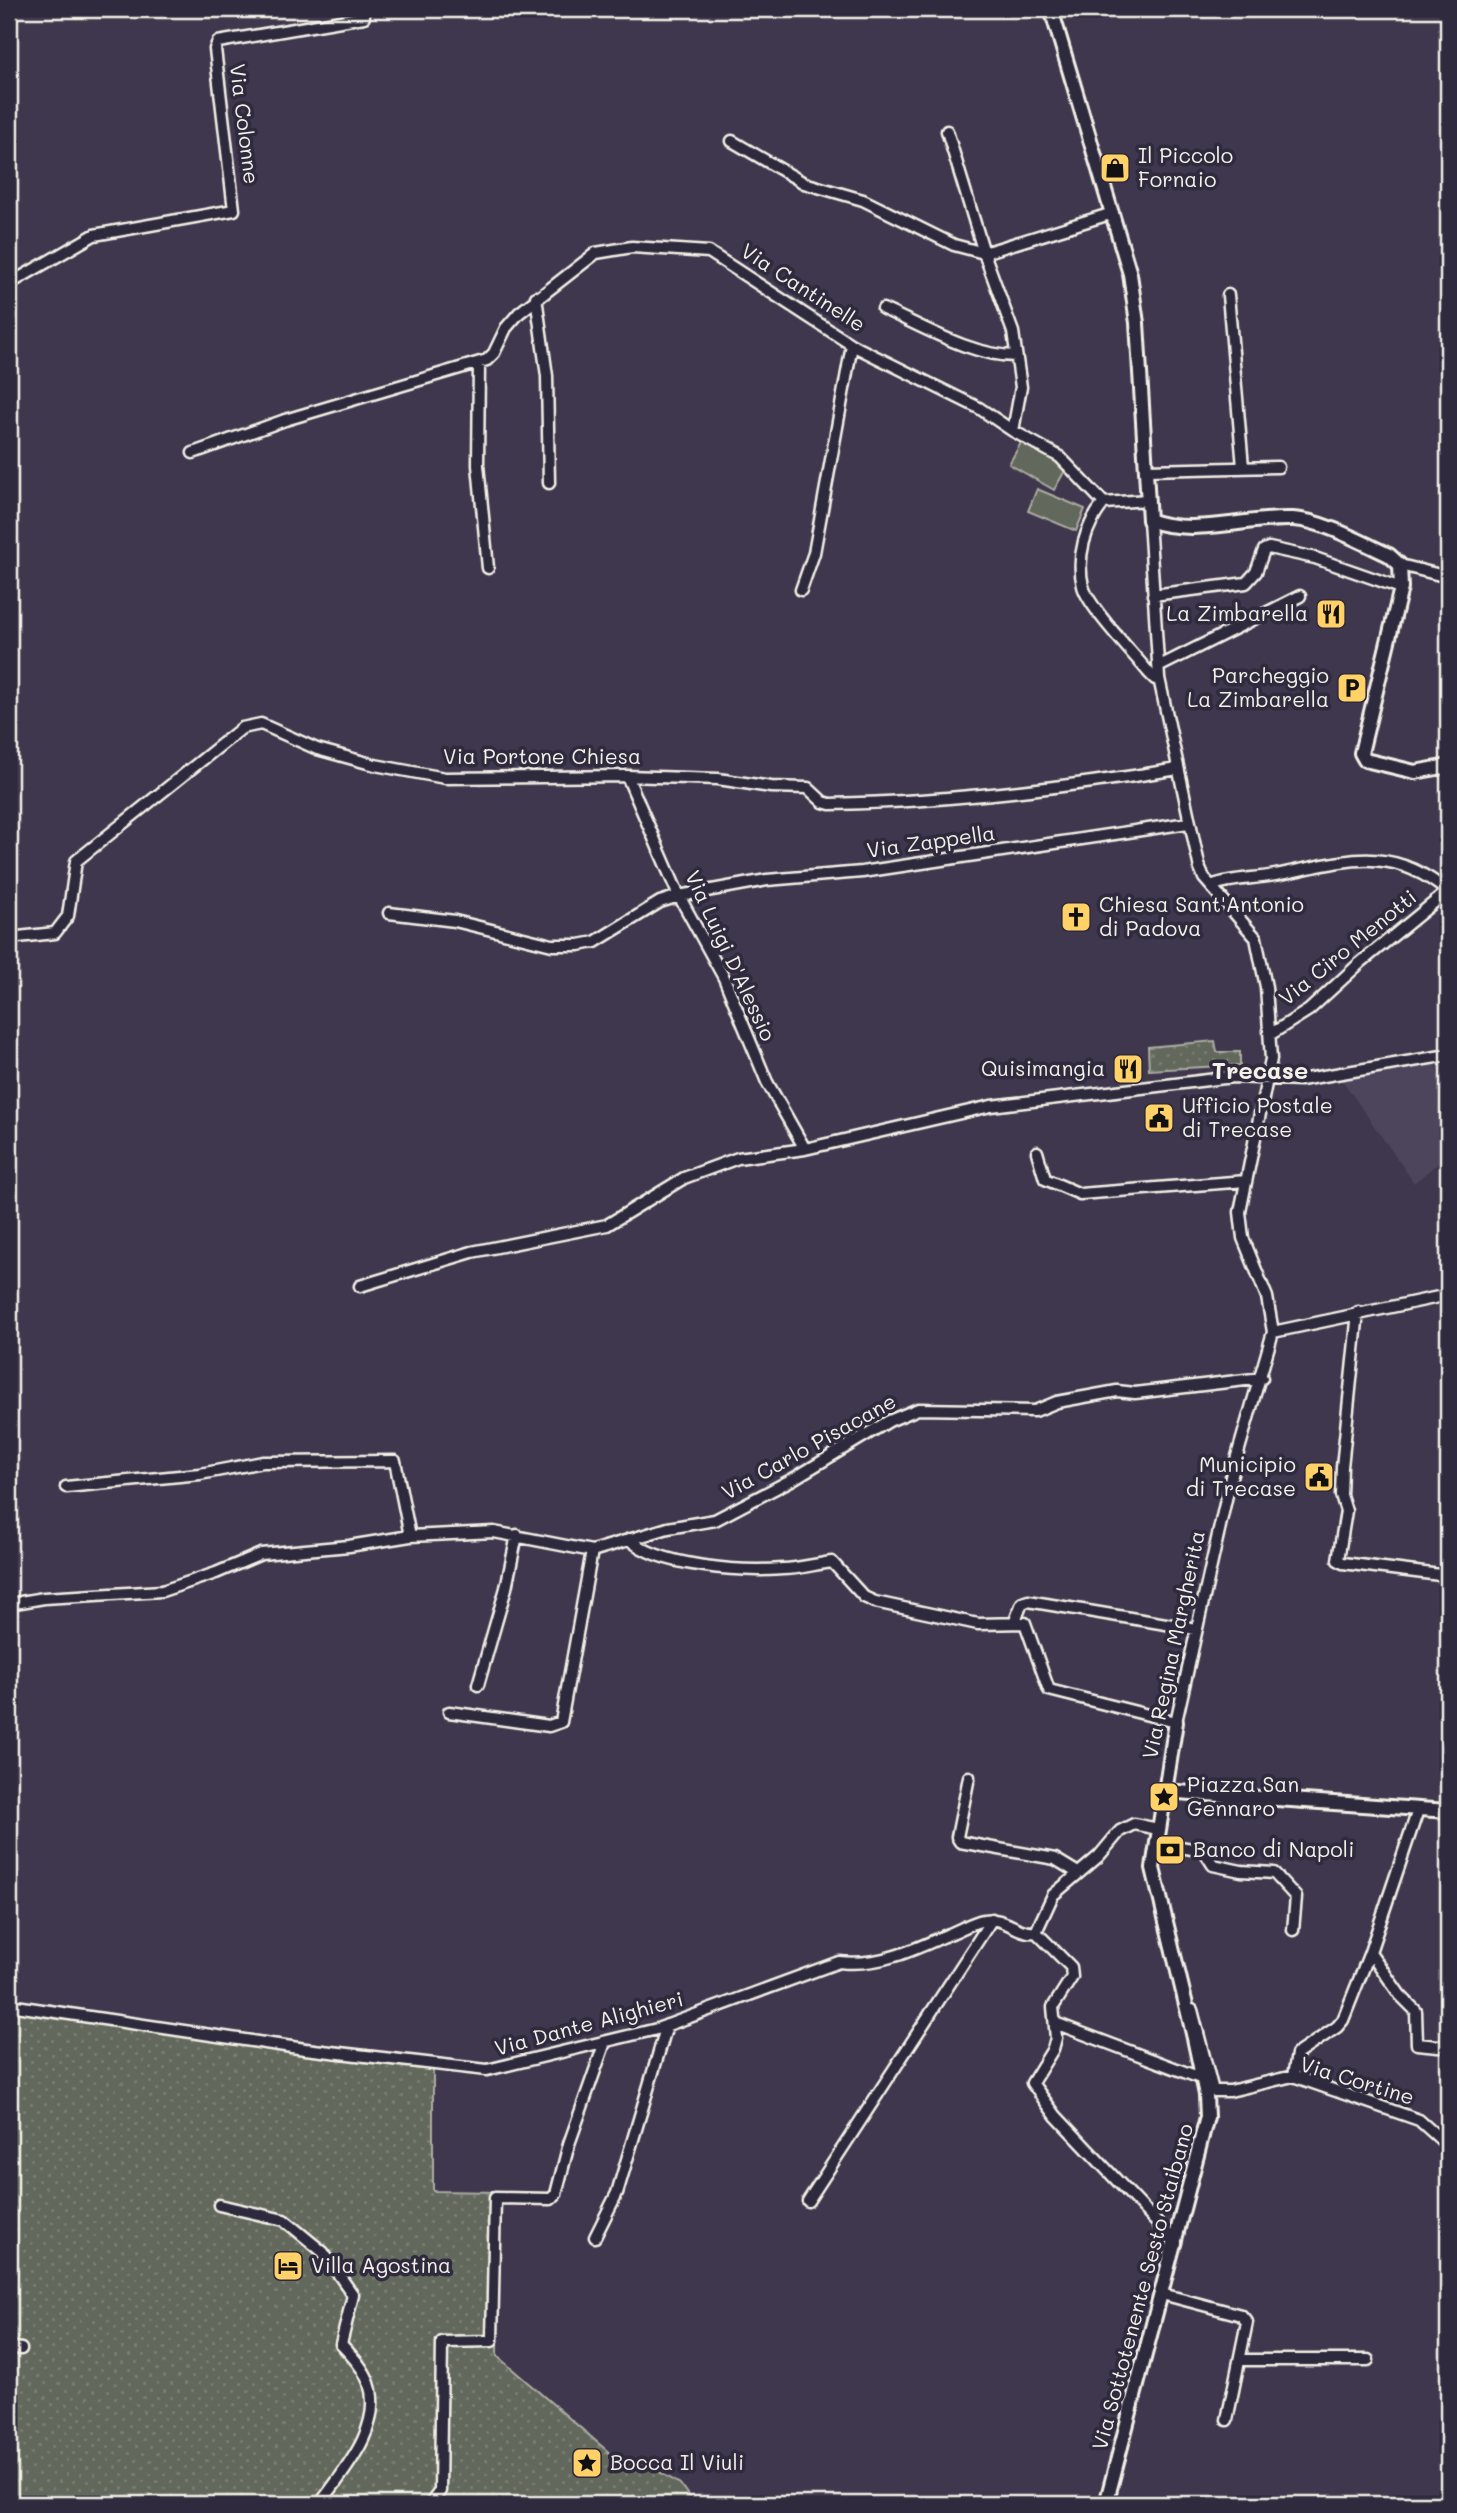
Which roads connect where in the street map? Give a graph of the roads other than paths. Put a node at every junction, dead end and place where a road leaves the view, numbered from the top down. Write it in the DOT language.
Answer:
graph roads {
  1 [pos="363,9"];
  2 [pos="1051,9"];
  3 [pos="947,131"];
  4 [pos="732,141"];
  5 [pos="1113,214"];
  6 [pos="984,253"];
  7 [pos="9,284"];
  8 [pos="1228,295"];
  9 [pos="536,297"];
  10 [pos="883,309"];
  11 [pos="852,345"];
  12 [pos="1016,356"];
  13 [pos="479,363"];
  14 [pos="1013,431"];
  15 [pos="193,453"];
  16 [pos="1243,467"];
  17 [pos="1278,467"];
  18 [pos="1146,470"];
  19 [pos="549,483"];
  20 [pos="1148,500"];
  21 [pos="1104,503"];
  22 [pos="1149,520"];
  23 [pos="1400,565"];
  24 [pos="488,568"];
  25 [pos="1448,577"];
  26 [pos="1401,588"];
  27 [pos="801,590"];
  28 [pos="1153,595"];
  29 [pos="1300,596"];
  30 [pos="1160,667"];
  31 [pos="1159,678"];
  32 [pos="1448,766"];
  33 [pos="1178,769"];
  34 [pos="627,776"];
  35 [pos="1188,823"];
  36 [pos="1212,886"];
  37 [pos="1448,892"];
  38 [pos="679,895"];
  39 [pos="389,913"];
  40 [pos="9,938"];
  41 [pos="1270,1034"];
  42 [pos="1448,1055"];
  43 [pos="1269,1077"];
  44 [pos="805,1150"];
  45 [pos="1037,1152"];
  46 [pos="1247,1181"];
  47 [pos="360,1286"];
  48 [pos="1448,1295"];
  49 [pos="1358,1312"];
  50 [pos="1273,1332"];
  51 [pos="1262,1378"];
  52 [pos="66,1487"];
  53 [pos="517,1535"];
  54 [pos="410,1536"];
  55 [pos="629,1539"];
  56 [pos="592,1552"];
  57 [pos="1448,1576"];
  58 [pos="9,1604"];
  59 [pos="1014,1621"];
  60 [pos="1196,1629"];
  61 [pos="478,1685"];
  62 [pos="449,1712"];
  63 [pos="1176,1722"];
  64 [pos="969,1777"];
  65 [pos="1164,1791"];
  66 [pos="1418,1810"];
  67 [pos="1448,1811"];
  68 [pos="1158,1829"];
  69 [pos="1156,1843"];
  70 [pos="1078,1873"];
  71 [pos="992,1919"];
  72 [pos="1293,1930"];
  73 [pos="1036,1932"];
  74 [pos="1370,1952"];
  75 [pos="9,2005"];
  76 [pos="1185,2006"];
  77 [pos="1055,2023"];
  78 [pos="667,2025"];
  79 [pos="605,2042"];
  80 [pos="1448,2048"];
  81 [pos="1293,2076"];
  82 [pos="1203,2079"];
  83 [pos="1448,2146"];
  84 [pos="808,2201"];
  85 [pos="219,2204"];
  86 [pos="595,2237"];
  87 [pos="1176,2243"];
  88 [pos="1162,2294"];
  89 [pos="9,2347"];
  90 [pos="21,2349"];
  91 [pos="1241,2360"];
  92 [pos="1368,2360"];
  93 [pos="1227,2420"];
  94 [pos="320,2504"];
  95 [pos="430,2504"];
  96 [pos="1106,2504"];
  1 -- 7 [label="street, Via Colonne"];
  2 -- 5 [label="street, Via Regina Margherita"];
  3 -- 6 [label="street"];
  4 -- 6 [label="street"];
  5 -- 6 [label="street"];
  5 -- 18 [label="street, Via Regina Margherita"];
  6 -- 12 [label="street"];
  8 -- 16 [label="street"];
  9 -- 11 [label="street, Via Cantinelle"];
  9 -- 13 [label="street, Via Cantinelle"];
  9 -- 19 [label="street"];
  10 -- 12 [label="street"];
  11 -- 14 [label="street, Via Cantinelle"];
  11 -- 27 [label="street"];
  12 -- 14 [label="street"];
  13 -- 15 [label="street"];
  13 -- 24 [label="street"];
  14 -- 21 [label="street, Via Cantinelle"];
  16 -- 17 [label="street"];
  16 -- 18 [label="street"];
  18 -- 20 [label="street, Via Regina Margherita"];
  20 -- 21 [label="street"];
  20 -- 22 [label="street, Via Regina Margherita"];
  21 -- 31 [label="street"];
  22 -- 23 [label="street"];
  22 -- 28 [label="street, Via Regina Margherita"];
  23 -- 25 [label="street"];
  23 -- 26 [label="street"];
  26 -- 28 [label="street"];
  26 -- 32 [label="street"];
  28 -- 30 [label="street, Via Regina Margherita"];
  29 -- 30 [label="street"];
  30 -- 31 [label="street, Via Regina Margherita"];
  31 -- 33 [label="street, Via Regina Margherita"];
  33 -- 34 [label="street, Via Portone Chiesa"];
  33 -- 35 [label="street, Via Regina Margherita"];
  34 -- 38 [label="street, Via Luigi D'Alessio"];
  34 -- 40 [label="street, Via Portone Chiesa"];
  35 -- 36 [label="street, Via Regina Margherita"];
  35 -- 38 [label="street, Via Zappella"];
  36 -- 37 [label="street"];
  36 -- 41 [label="street, Via Regina Margherita"];
  37 -- 41 [label="street, Via Ciro Menotti"];
  38 -- 39 [label="street, Via Zappella"];
  38 -- 44 [label="street, Via Luigi D'Alessio"];
  41 -- 43 [label="street, Via Regina Margherita"];
  42 -- 43 [label="street"];
  43 -- 44 [label="street"];
  43 -- 46 [label="street, Via Regina Margherita"];
  44 -- 47 [label="street"];
  45 -- 46 [label="street"];
  46 -- 50 [label="street, Via Regina Margherita"];
  48 -- 49 [label="street"];
  49 -- 50 [label="street"];
  49 -- 57 [label="street"];
  50 -- 51 [label="street, Via Regina Margherita"];
  51 -- 55 [label="street, Via Carlo Pisacane"];
  51 -- 60 [label="street, Via Regina Margherita"];
  52 -- 54 [label="street"];
  53 -- 54 [label="street"];
  53 -- 56 [label="street"];
  53 -- 61 [label="street"];
  54 -- 58 [label="street"];
  55 -- 56 [label="street, Via Carlo Pisacane"];
  55 -- 59 [label="street"];
  56 -- 62 [label="street"];
  59 -- 60 [label="street"];
  59 -- 63 [label="street"];
  60 -- 63 [label="street, Via Regina Margherita"];
  63 -- 65 [label="street, Via Regina Margherita"];
  64 -- 70 [label="street"];
  65 -- 66 [label="street"];
  65 -- 68 [label="street, Via Sottotenente Sesto Staibano"];
  66 -- 67 [label="street"];
  66 -- 74 [label="street"];
  68 -- 69 [label="street, Via Sottotenente Sesto Staibano"];
  68 -- 70 [label="street"];
  69 -- 72 [label="street"];
  69 -- 76 [label="street, Via Sottotenente Sesto Staibano"];
  70 -- 73 [label="street"];
  71 -- 73 [label="street"];
  71 -- 78 [label="street, Via Dante Alighieri"];
  71 -- 84 [label="street"];
  73 -- 77 [label="street"];
  74 -- 80 [label="street"];
  74 -- 81 [label="street"];
  75 -- 79 [label="street, Via Dante Alighieri"];
  76 -- 81 [label="street, Via Cortine"];
  76 -- 82 [label="street, Via Sottotenente Sesto Staibano"];
  77 -- 82 [label="street"];
  77 -- 87 [label="street"];
  78 -- 79 [label="street, Via Dante Alighieri"];
  78 -- 86 [label="street"];
  79 -- 95 [label="street"];
  81 -- 83 [label="street, Via Cortine"];
  82 -- 87 [label="street, Via Sottotenente Sesto Staibano"];
  85 -- 94 [label="street"];
  87 -- 88 [label="street, Via Sottotenente Sesto Staibano"];
  88 -- 91 [label="street"];
  88 -- 96 [label="street, Via Sottotenente Sesto Staibano"];
  89 -- 90 [label="street"];
  91 -- 92 [label="street"];
  91 -- 93 [label="street"];
}
